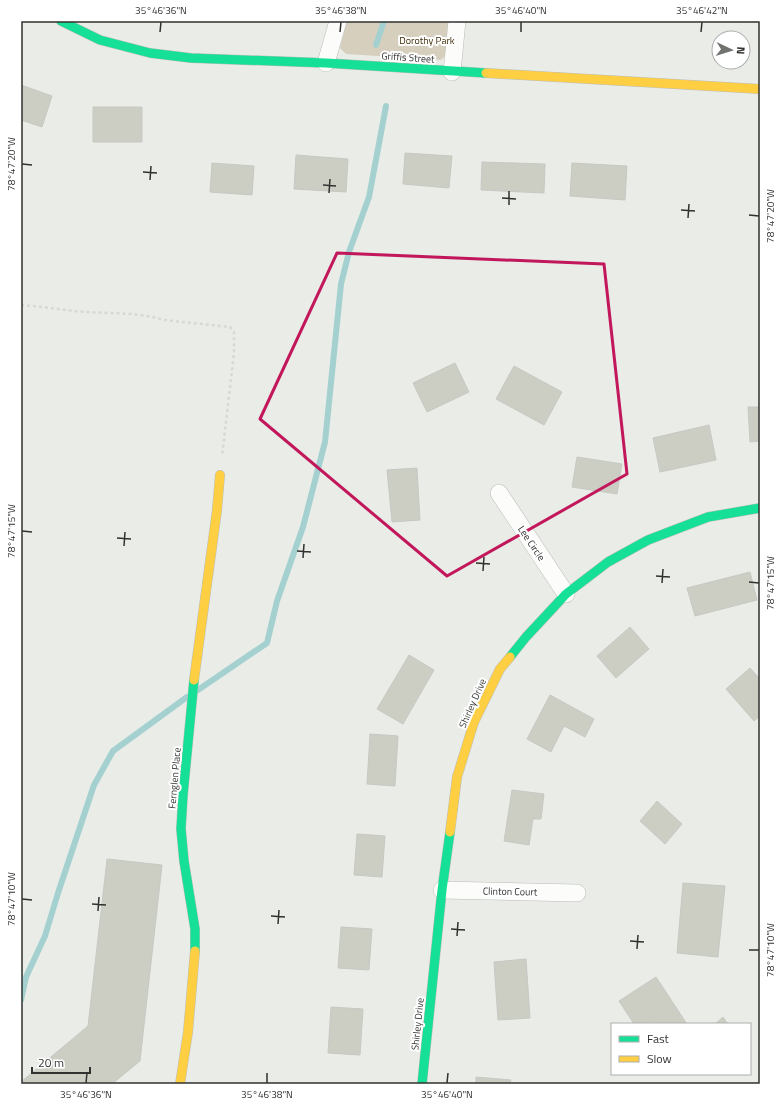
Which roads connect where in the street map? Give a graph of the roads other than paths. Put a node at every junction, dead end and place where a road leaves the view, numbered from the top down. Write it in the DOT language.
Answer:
graph roads {
  1 [pos="61,21"];
  2 [pos="338,21"];
  3 [pos="457,21"];
  4 [pos="326,63"];
  5 [pos="452,72"];
  6 [pos="760,89"];
  7 [pos="220,475"];
  8 [pos="499,493"];
  9 [pos="760,508"];
  10 [pos="566,594"];
  11 [pos="442,890"];
  12 [pos="577,892"];
  13 [pos="180,1084"];
  14 [pos="422,1084"];
  1 -- 4 [label="street, Griffis Street"];
  2 -- 4 [label="street"];
  3 -- 5 [label="street"];
  4 -- 5 [label="street, Griffis Street"];
  5 -- 6 [label="street, Griffis Street"];
  7 -- 13 [label="street, Fernglen Place"];
  8 -- 10 [label="street, Lee Circle"];
  9 -- 10 [label="street, Shirley Drive"];
  10 -- 11 [label="street, Shirley Drive"];
  11 -- 12 [label="street, Clinton Court"];
  11 -- 14 [label="street, Shirley Drive"];
}
